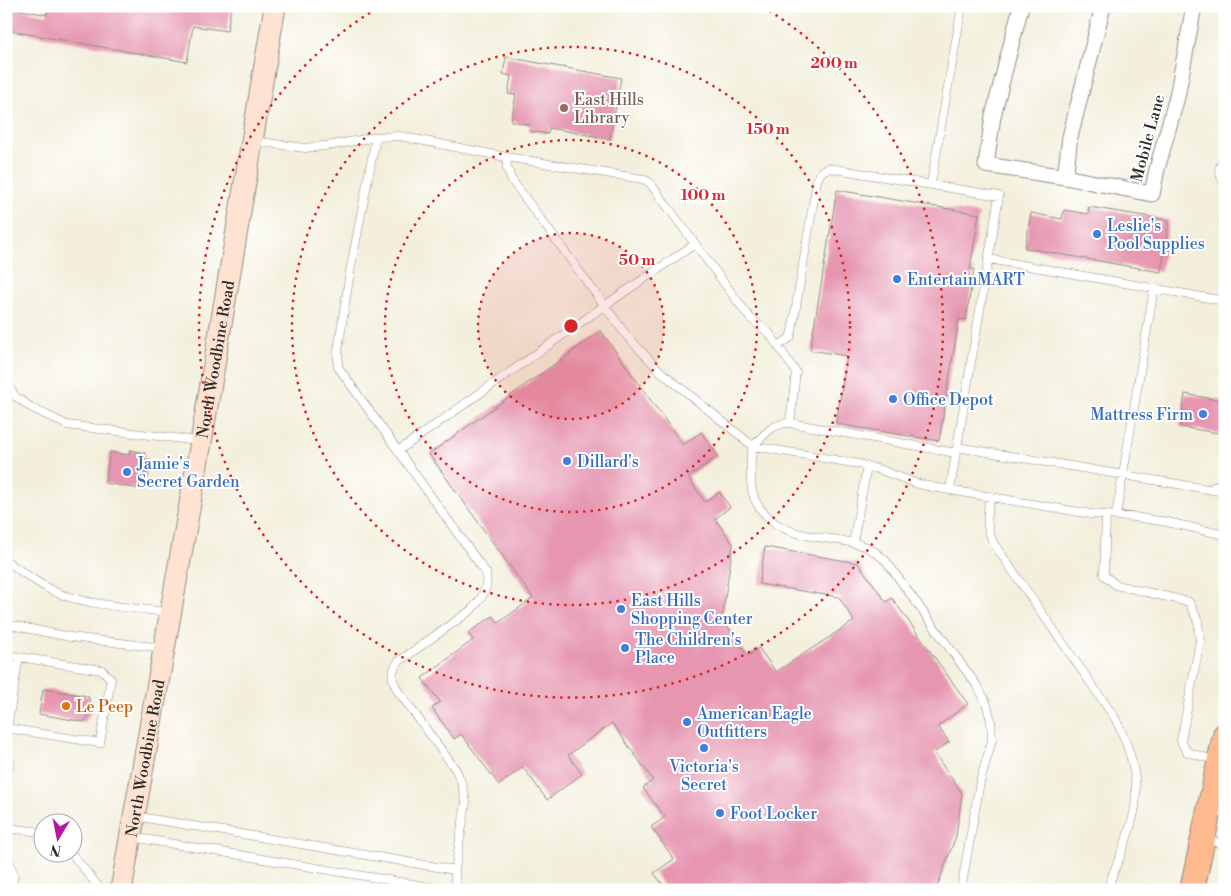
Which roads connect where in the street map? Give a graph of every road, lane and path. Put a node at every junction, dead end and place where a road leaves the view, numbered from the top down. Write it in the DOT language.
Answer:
graph roads {
  1 [pos="275,6"];
  2 [pos="962,6"];
  3 [pos="1021,6"];
  4 [pos="1104,6"];
  5 [pos="1194,6"];
  6 [pos="376,137"];
  7 [pos="252,141"];
  8 [pos="506,157"];
  9 [pos="1225,159"];
  10 [pos="1066,177"];
  11 [pos="931,184"];
  12 [pos="1225,184"];
  13 [pos="1225,214"];
  14 [pos="1225,227"];
  15 [pos="695,244"];
  16 [pos="989,259"];
  17 [pos="1154,288"];
  18 [pos="1225,301"];
  19 [pos="604,306"];
  20 [pos="778,346"];
  21 [pos="6,383"];
  22 [pos="790,423"];
  23 [pos="201,442"];
  24 [pos="753,446"];
  25 [pos="956,450"];
  26 [pos="398,451"];
  27 [pos="867,466"];
  28 [pos="1123,475"];
  29 [pos="1225,481"];
  30 [pos="1210,489"];
  31 [pos="950,490"];
  32 [pos="1225,492"];
  33 [pos="990,496"];
  34 [pos="1106,515"];
  35 [pos="1116,516"];
  36 [pos="1225,535"];
  37 [pos="853,543"];
  38 [pos="6,561"];
  39 [pos="170,612"];
  40 [pos="6,624"];
  41 [pos="163,648"];
  42 [pos="6,655"];
  43 [pos="19,657"];
  44 [pos="6,728"];
  45 [pos="1225,734"];
  46 [pos="6,762"];
  47 [pos="1220,768"];
  48 [pos="6,779"];
  49 [pos="1217,813"];
  50 [pos="132,826"];
  51 [pos="6,828"];
  52 [pos="32,831"];
  53 [pos="1214,842"];
  54 [pos="6,854"];
  55 [pos="80,864"];
  56 [pos="455,870"];
  57 [pos="11,890"];
  58 [pos="101,890"];
  59 [pos="121,890"];
  60 [pos="448,890"];
  61 [pos="458,890"];
  62 [pos="961,890"];
  63 [pos="1107,890"];
  64 [pos="1192,890"];
  1 -- 7 [label="main road, North Woodbine Road"];
  2 -- 11 [label="lane"];
  3 -- 10 [label="street, Mobile Lane"];
  4 -- 10 [label="street"];
  5 -- 10 [label="street, Mobile Lane"];
  6 -- 7 [label="lane"];
  6 -- 8 [label="lane"];
  6 -- 26 [label="lane"];
  7 -- 23 [label="main road, North Woodbine Road"];
  8 -- 15 [label="lane"];
  8 -- 19 [label="lane"];
  9 -- 12 [label="lane"];
  11 -- 16 [label="lane"];
  11 -- 20 [label="lane"];
  13 -- 14 [label="lane"];
  15 -- 19 [label="lane"];
  15 -- 20 [label="lane"];
  16 -- 17 [label="lane"];
  16 -- 25 [label="lane"];
  17 -- 18 [label="lane"];
  17 -- 28 [label="lane"];
  19 -- 24 [label="lane"];
  19 -- 26 [label="lane"];
  20 -- 22 [label="lane"];
  21 -- 23 [label="lane"];
  22 -- 24 [label="lane"];
  22 -- 25 [label="lane"];
  23 -- 39 [label="main road, North Woodbine Road"];
  24 -- 27 [label="lane"];
  24 -- 37 [label="lane"];
  25 -- 28 [label="lane"];
  25 -- 31 [label="lane"];
  26 -- 56 [label="lane"];
  27 -- 31 [label="lane"];
  27 -- 37 [label="lane"];
  28 -- 30 [label="lane"];
  28 -- 35 [label="lane"];
  29 -- 30 [label="lane"];
  30 -- 32 [label="lane"];
  31 -- 33 [label="lane"];
  33 -- 34 [label="lane"];
  33 -- 63 [label="lane"];
  34 -- 35 [label="lane"];
  34 -- 47 [label="lane"];
  35 -- 36 [label="lane"];
  37 -- 62 [label="lane"];
  38 -- 39 [label="lane"];
  39 -- 41 [label="main road, North Woodbine Road"];
  40 -- 41 [label="lane"];
  41 -- 50 [label="main road, North Woodbine Road"];
  42 -- 43 [label="lane"];
  43 -- 44 [label="lane"];
  43 -- 44 [label="lane"];
  45 -- 47 [label="main road"];
  46 -- 48 [label="lane"];
  47 -- 49 [label="main road"];
  49 -- 53 [label="main road"];
  50 -- 56 [label="lane"];
  50 -- 59 [label="main road, North Woodbine Road"];
  50 -- 60 [label="lane"];
  51 -- 52 [label="lane"];
  53 -- 64 [label="main road"];
  54 -- 57 [label="lane"];
  55 -- 58 [label="lane"];
  56 -- 61 [label="lane"];
}
